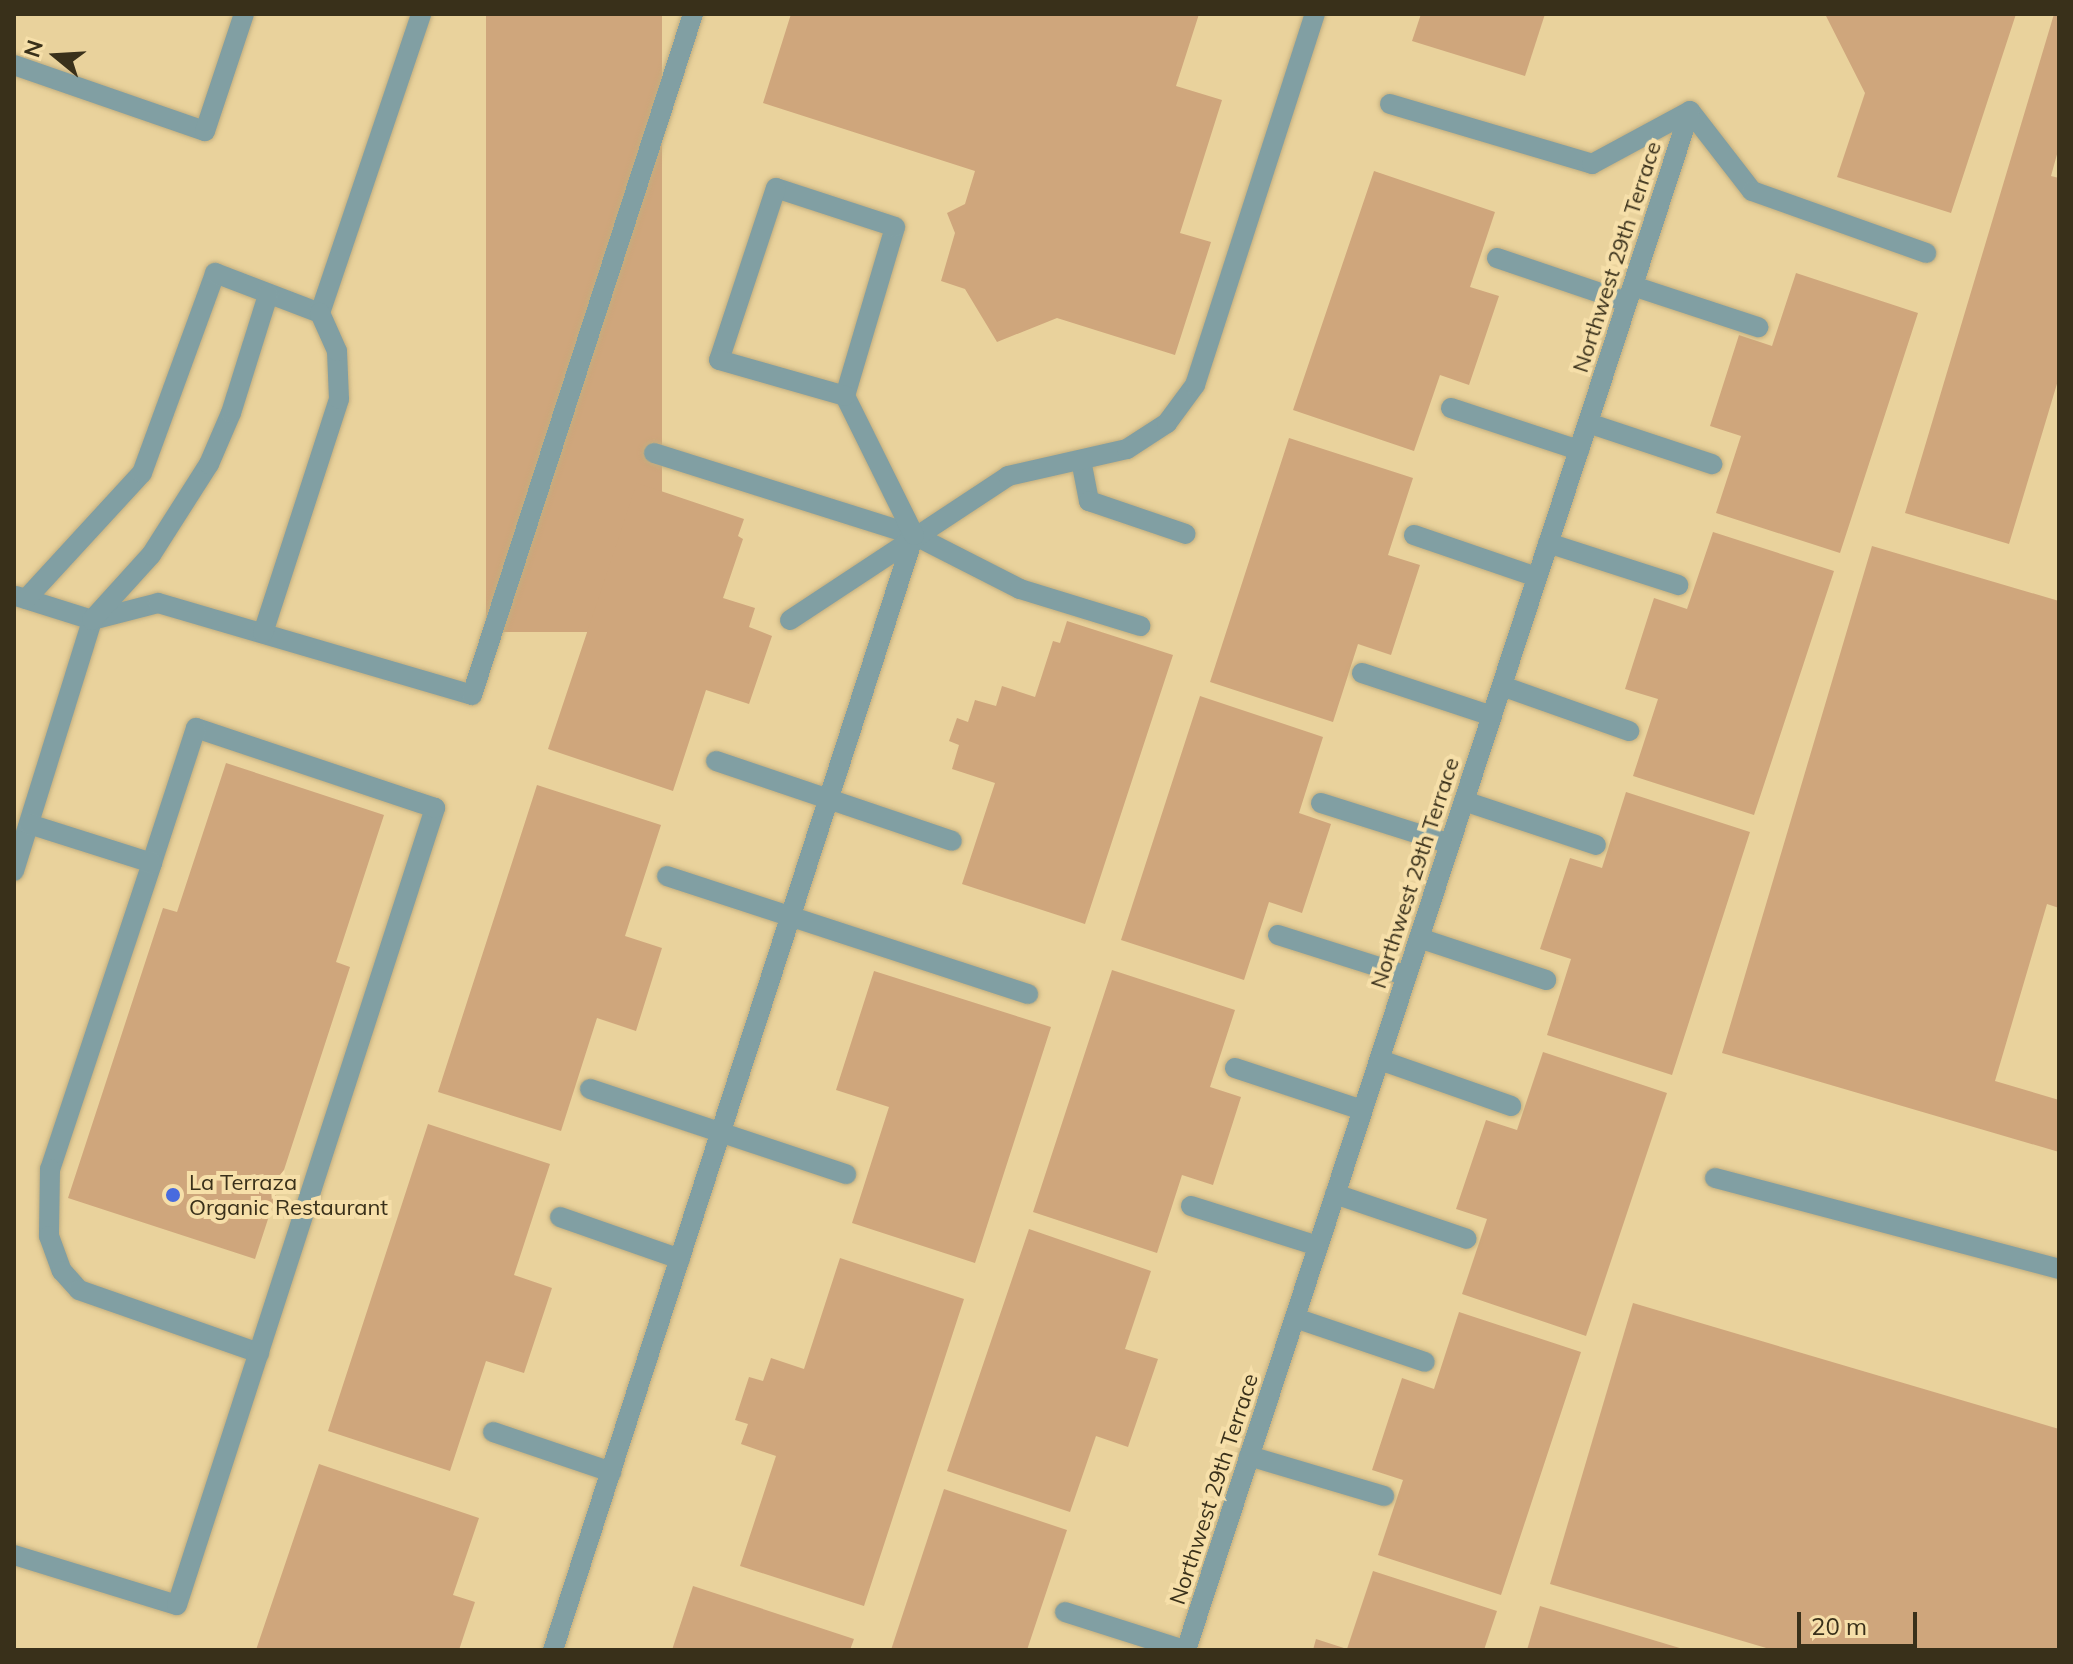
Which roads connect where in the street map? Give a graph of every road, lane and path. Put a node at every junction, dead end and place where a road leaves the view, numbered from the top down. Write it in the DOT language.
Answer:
graph roads {
  1 [pos="244,14"];
  2 [pos="421,14"];
  3 [pos="693,14"];
  4 [pos="1315,14"];
  5 [pos="14,65"];
  6 [pos="1390,104"];
  7 [pos="1690,111"];
  8 [pos="1926,253"];
  9 [pos="1497,258"];
  10 [pos="1630,294"];
  11 [pos="268,295"];
  12 [pos="320,313"];
  13 [pos="1758,327"];
  14 [pos="845,396"];
  15 [pos="1451,408"];
  16 [pos="1588,423"];
  17 [pos="1579,450"];
  18 [pos="654,453"];
  19 [pos="1081,460"];
  20 [pos="1712,464"];
  21 [pos="1186,534"];
  22 [pos="914,535"];
  23 [pos="1414,535"];
  24 [pos="1548,543"];
  25 [pos="1537,577"];
  26 [pos="1678,585"];
  27 [pos="20,597"];
  28 [pos="92,620"];
  29 [pos="790,620"];
  30 [pos="1140,626"];
  31 [pos="263,633"];
  32 [pos="1362,673"];
  33 [pos="1502,686"];
  34 [pos="1492,716"];
  35 [pos="1629,731"];
  36 [pos="716,761"];
  37 [pos="829,797"];
  38 [pos="1464,801"];
  39 [pos="1321,803"];
  40 [pos="29,824"];
  41 [pos="952,841"];
  42 [pos="1450,844"];
  43 [pos="1596,845"];
  44 [pos="152,863"];
  45 [pos="14,871"];
  46 [pos="667,876"];
  47 [pos="791,915"];
  48 [pos="1278,935"];
  49 [pos="1419,938"];
  50 [pos="1407,976"];
  51 [pos="1546,980"];
  52 [pos="1028,994"];
  53 [pos="1380,1060"];
  54 [pos="1235,1068"];
  55 [pos="590,1089"];
  56 [pos="1511,1106"];
  57 [pos="1362,1110"];
  58 [pos="721,1131"];
  59 [pos="846,1174"];
  60 [pos="1715,1178"];
  61 [pos="1335,1194"];
  62 [pos="1191,1206"];
  63 [pos="560,1217"];
  64 [pos="1467,1239"];
  65 [pos="1318,1246"];
  66 [pos="680,1259"];
  67 [pos="2059,1269"];
  68 [pos="1295,1318"];
  69 [pos="259,1353"];
  70 [pos="1425,1362"];
  71 [pos="493,1432"];
  72 [pos="1249,1456"];
  73 [pos="611,1472"];
  74 [pos="1384,1496"];
  75 [pos="14,1555"];
  76 [pos="1065,1612"];
  77 [pos="553,1650"];
  78 [pos="1185,1650"];
  1 -- 5 [label="street"];
  2 -- 12 [label="street"];
  3 -- 31 [label="street"];
  4 -- 19 [label="street"];
  6 -- 7 [label="street"];
  7 -- 8 [label="street"];
  7 -- 10 [label="street, Northwest 29th Terrace"];
  9 -- 10 [label="street"];
  10 -- 13 [label="street"];
  10 -- 16 [label="street, Northwest 29th Terrace"];
  11 -- 12 [label="street"];
  11 -- 27 [label="street"];
  11 -- 28 [label="street"];
  12 -- 31 [label="street"];
  14 -- 14 [label="street"];
  14 -- 22 [label="street"];
  15 -- 17 [label="street"];
  16 -- 17 [label="street, Northwest 29th Terrace"];
  16 -- 20 [label="street"];
  17 -- 24 [label="street, Northwest 29th Terrace"];
  18 -- 22 [label="street"];
  19 -- 21 [label="street"];
  19 -- 22 [label="street"];
  22 -- 29 [label="street"];
  22 -- 30 [label="street"];
  22 -- 37 [label="street"];
  23 -- 25 [label="street"];
  24 -- 25 [label="street, Northwest 29th Terrace"];
  24 -- 26 [label="street"];
  25 -- 33 [label="street, Northwest 29th Terrace"];
  27 -- 28 [label="street"];
  28 -- 31 [label="street"];
  28 -- 40 [label="street"];
  32 -- 34 [label="street"];
  33 -- 34 [label="street, Northwest 29th Terrace"];
  33 -- 35 [label="street"];
  34 -- 38 [label="street, Northwest 29th Terrace"];
  36 -- 37 [label="street"];
  37 -- 41 [label="street"];
  37 -- 47 [label="street"];
  38 -- 42 [label="street, Northwest 29th Terrace"];
  38 -- 43 [label="street"];
  39 -- 42 [label="street"];
  40 -- 44 [label="street"];
  40 -- 45 [label="street"];
  42 -- 49 [label="street, Northwest 29th Terrace"];
  44 -- 69 [label="street"];
  44 -- 69 [label="street"];
  46 -- 47 [label="street"];
  47 -- 52 [label="street"];
  47 -- 58 [label="street"];
  48 -- 50 [label="street"];
  49 -- 50 [label="street, Northwest 29th Terrace"];
  49 -- 51 [label="street"];
  50 -- 53 [label="street, Northwest 29th Terrace"];
  53 -- 56 [label="street"];
  53 -- 57 [label="street, Northwest 29th Terrace"];
  54 -- 57 [label="street"];
  55 -- 58 [label="street"];
  57 -- 61 [label="street, Northwest 29th Terrace"];
  58 -- 59 [label="street"];
  58 -- 66 [label="street"];
  60 -- 67 [label="street"];
  61 -- 64 [label="street"];
  61 -- 65 [label="street, Northwest 29th Terrace"];
  62 -- 65 [label="street"];
  63 -- 66 [label="street"];
  65 -- 68 [label="street, Northwest 29th Terrace"];
  66 -- 73 [label="street"];
  68 -- 70 [label="street"];
  68 -- 72 [label="street, Northwest 29th Terrace"];
  69 -- 75 [label="street"];
  71 -- 73 [label="street"];
  72 -- 74 [label="street"];
  72 -- 78 [label="street, Northwest 29th Terrace"];
  73 -- 77 [label="street"];
  76 -- 78 [label="street"];
}
